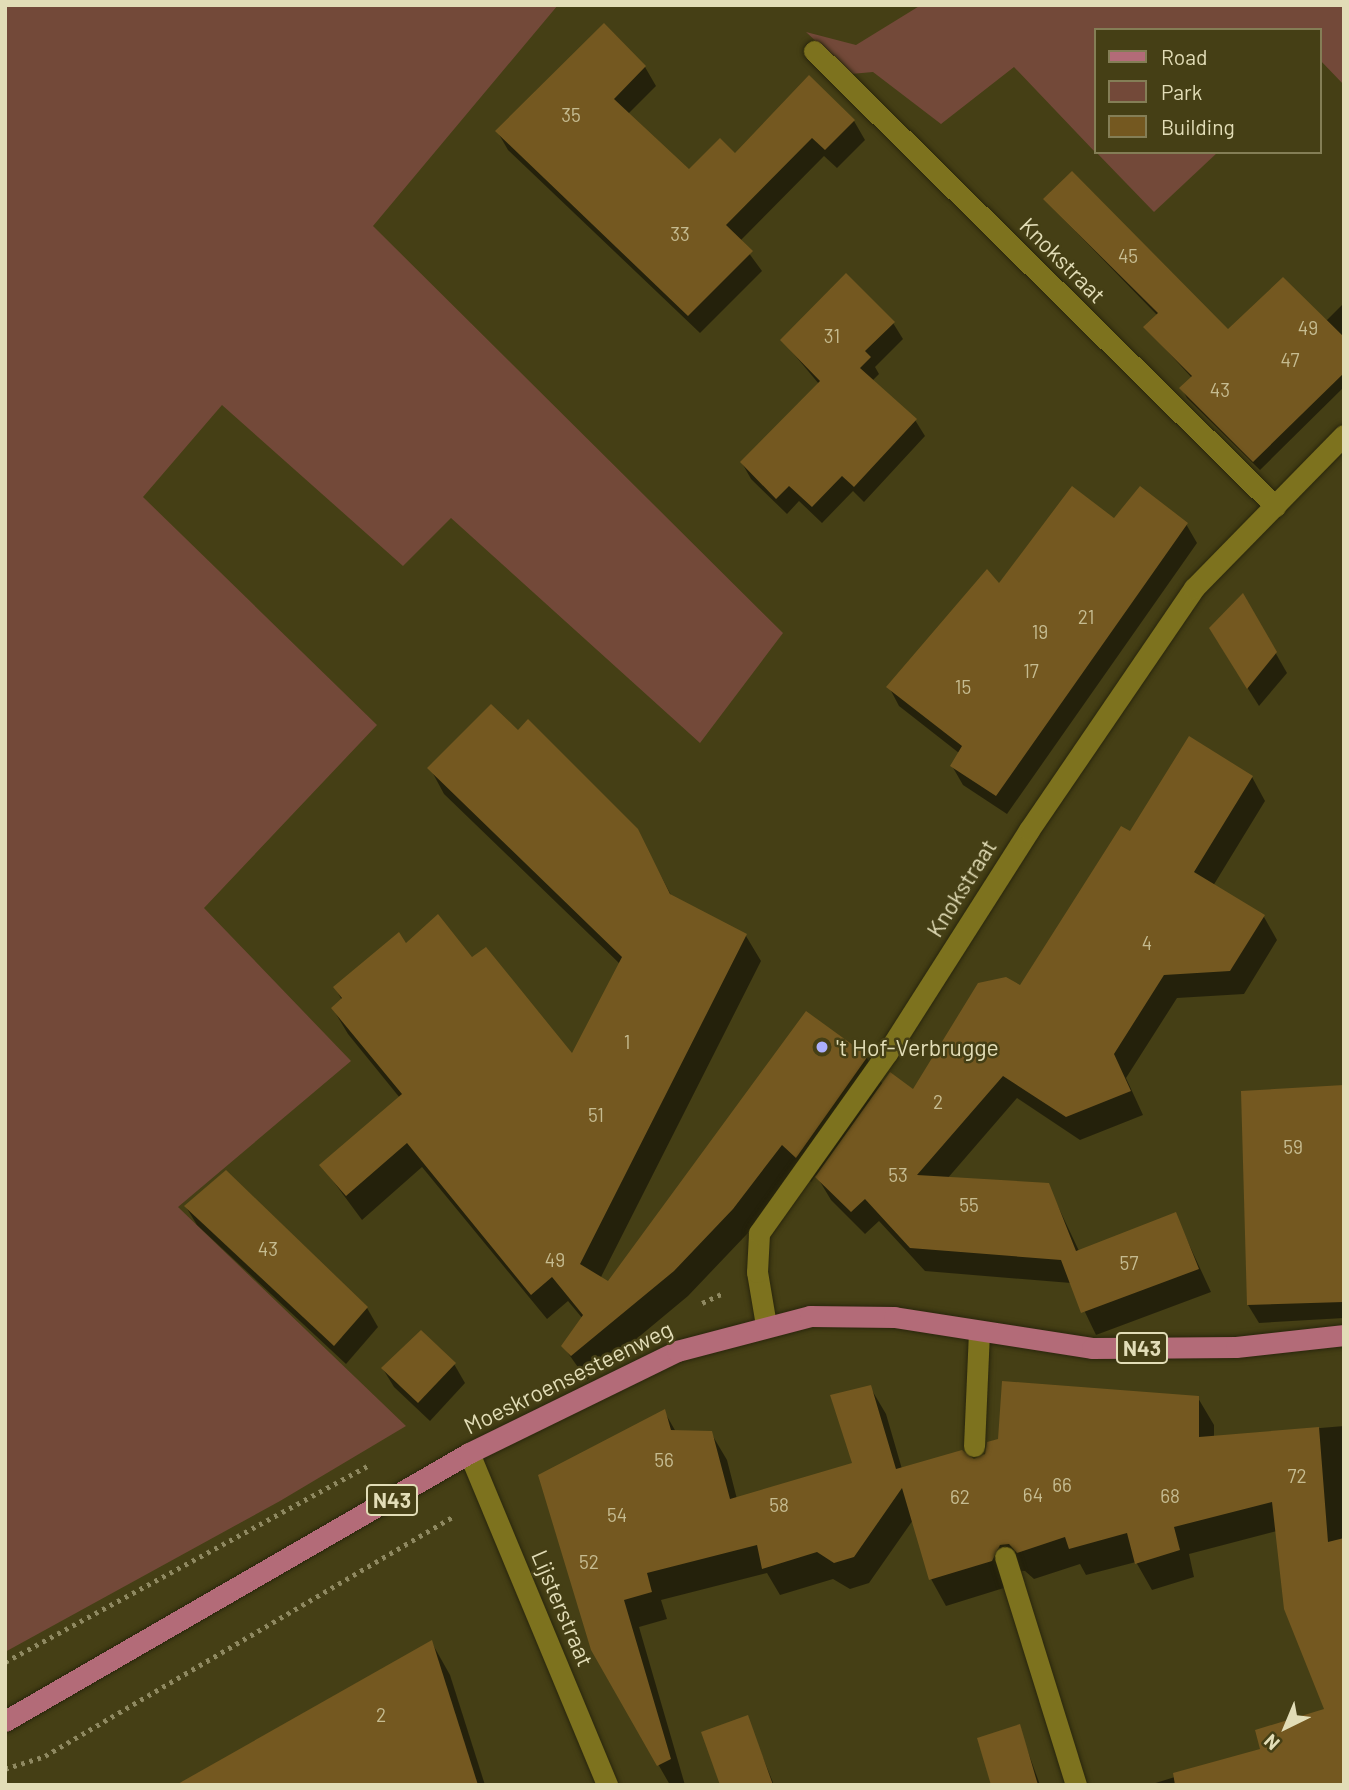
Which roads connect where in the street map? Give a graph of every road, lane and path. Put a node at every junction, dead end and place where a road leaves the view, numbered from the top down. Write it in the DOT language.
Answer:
graph roads {
  1 [pos="814,51"];
  2 [pos="1344,435"];
  3 [pos="1275,506"];
  4 [pos="766,1325"];
  5 [pos="979,1332"];
  6 [pos="1344,1335"];
  7 [pos="974,1446"];
  8 [pos="469,1453"];
  9 [pos="488,1496"];
  10 [pos="1005,1557"];
  11 [pos="5,1721"];
  12 [pos="5,1769"];
  13 [pos="607,1785"];
  14 [pos="1076,1785"];
  1 -- 3 [label="street, Knokstraat"];
  2 -- 3 [label="street, Knokstraat"];
  3 -- 4 [label="street, Knokstraat"];
  4 -- 5 [label="main road, Moeskroensesteenweg / N43"];
  4 -- 8 [label="main road, Moeskroensesteenweg / N43"];
  5 -- 6 [label="main road, Moeskroensesteenweg / N43"];
  5 -- 7 [label="street"];
  8 -- 9 [label="street, Lijsterstraat"];
  8 -- 11 [label="main road, Moeskroensesteenweg / N43"];
  9 -- 12 [label="path"];
  9 -- 13 [label="street, Lijsterstraat"];
  10 -- 14 [label="street"];
}
